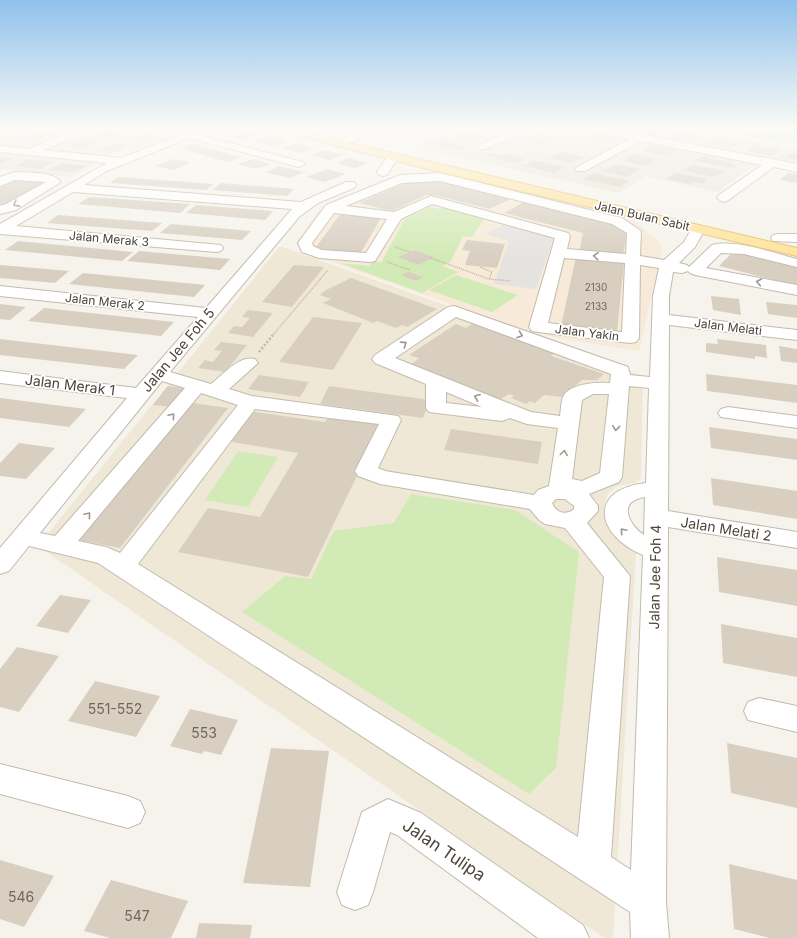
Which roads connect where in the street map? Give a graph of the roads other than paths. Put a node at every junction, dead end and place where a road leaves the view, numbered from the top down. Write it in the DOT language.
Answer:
graph roads {
  1 [pos="96,173"];
  2 [pos="382,173"];
  3 [pos="453,173"];
  4 [pos="491,173"];
  5 [pos="758,173"];
  6 [pos="0,182"];
  7 [pos="55,182"];
  8 [pos="372,184"];
  9 [pos="75,186"];
  10 [pos="520,197"];
  11 [pos="723,198"];
  12 [pos="302,206"];
  13 [pos="331,208"];
  14 [pos="641,208"];
  15 [pos="0,210"];
  16 [pos="487,215"];
  17 [pos="396,216"];
  18 [pos="1,230"];
  19 [pos="694,236"];
  20 [pos="778,238"];
  21 [pos="797,238"];
  22 [pos="272,240"];
  23 [pos="305,243"];
  24 [pos="797,243"];
  25 [pos="216,248"];
  26 [pos="797,252"];
  27 [pos="559,253"];
  28 [pos="634,259"];
  29 [pos="797,263"];
  30 [pos="668,265"];
  31 [pos="694,270"];
  32 [pos="729,288"];
  33 [pos="797,290"];
  34 [pos="0,291"];
  35 [pos="210,312"];
  36 [pos="660,331"];
  37 [pos="797,335"];
  38 [pos="630,338"];
  39 [pos="250,363"];
  40 [pos="157,374"];
  41 [pos="0,376"];
  42 [pos="620,384"];
  43 [pos="659,384"];
  44 [pos="206,389"];
  45 [pos="140,394"];
  46 [pos="250,402"];
  47 [pos="728,413"];
  48 [pos="797,422"];
  49 [pos="568,423"];
  50 [pos="656,489"];
  51 [pos="566,497"];
  52 [pos="656,517"];
  53 [pos="23,537"];
  54 [pos="797,540"];
  55 [pos="62,544"];
  56 [pos="656,551"];
  57 [pos="0,565"];
  58 [pos="123,566"];
  59 [pos="758,711"];
  60 [pos="797,719"];
  61 [pos="0,778"];
  62 [pos="128,812"];
  63 [pos="593,866"];
  64 [pos="355,892"];
  65 [pos="648,902"];
  66 [pos="570,938"];
  67 [pos="650,938"];
  1 -- 9 [label="street"];
  2 -- 8 [label="street"];
  3 -- 19 [label="main road, Jalan Bulan Sabit"];
  4 -- 14 [label="main road, Jalan Bulan Sabit"];
  5 -- 11 [label="street"];
  6 -- 7 [label="street"];
  7 -- 9 [label="street"];
  7 -- 15 [label="street, one-way"];
  8 -- 10 [label="street, Jalan Yakin"];
  8 -- 12 [label="street, Jalan Jee Foh 5"];
  8 -- 13 [label="street, Jalan Yakin"];
  9 -- 12 [label="street"];
  9 -- 18 [label="street"];
  10 -- 16 [label="street"];
  10 -- 28 [label="street, Jalan Yakin"];
  12 -- 22 [label="street, Jalan Jee Foh 5"];
  13 -- 17 [label="street"];
  13 -- 23 [label="street"];
  14 -- 19 [label="main road"];
  14 -- 20 [label="main road, Jalan Bulan Sabit"];
  16 -- 17 [label="street, Jalan Yakin"];
  16 -- 27 [label="street, Jalan Yakin"];
  17 -- 23 [label="street"];
  18 -- 25 [label="street, Jalan Merak 3"];
  19 -- 26 [label="main road"];
  19 -- 30 [label="street"];
  20 -- 21 [label="street"];
  20 -- 24 [label="main road, Jalan Bulan Sabit"];
  22 -- 23 [label="street"];
  22 -- 35 [label="street, Jalan Jee Foh 5"];
  28 -- 27 [label="street, one-way"];
  27 -- 38 [label="street, Jalan Yakin"];
  28 -- 30 [label="street"];
  28 -- 38 [label="street, Jalan Yakin"];
  29 -- 31 [label="street"];
  30 -- 31 [label="street"];
  30 -- 36 [label="street, Jalan Jee Foh 4"];
  31 -- 32 [label="street"];
  33 -- 31 [label="street, one-way"];
  34 -- 35 [label="street, Jalan Merak 2"];
  35 -- 40 [label="street, Jalan Jee Foh 5"];
  36 -- 37 [label="street, Jalan Melati"];
  36 -- 38 [label="street, Jalan Melati"];
  36 -- 43 [label="street, Jalan Jee Foh 4"];
  39 -- 44 [label="street"];
  40 -- 44 [label="street"];
  40 -- 45 [label="street, Jalan Jee Foh 5"];
  41 -- 45 [label="street, Jalan Merak 1"];
  42 -- 43 [label="street"];
  42 -- 49 [label="street"];
  49 -- 42 [label="street, one-way"];
  42 -- 51 [label="street, one-way"];
  43 -- 50 [label="street, Jalan Jee Foh 4"];
  44 -- 46 [label="street"];
  55 -- 44 [label="street, one-way"];
  45 -- 53 [label="street, Jalan Jee Foh 5"];
  46 -- 51 [label="street"];
  46 -- 58 [label="street"];
  47 -- 48 [label="street"];
  51 -- 49 [label="street, one-way"];
  50 -- 52 [label="street, Jalan Jee Foh 4"];
  56 -- 50 [label="street, one-way"];
  51 -- 63 [label="street"];
  52 -- 54 [label="street, Jalan Melati 2"];
  52 -- 56 [label="street, Jalan Jee Foh 4"];
  53 -- 55 [label="street"];
  53 -- 57 [label="street, Jalan Jee Foh 5"];
  55 -- 58 [label="street"];
  56 -- 65 [label="street, Jalan Jee Foh 4"];
  58 -- 63 [label="street"];
  59 -- 60 [label="street"];
  61 -- 62 [label="street"];
  63 -- 65 [label="street"];
  64 -- 66 [label="street, Jalan Tulipa"];
  65 -- 67 [label="street, Jalan Jee Foh 4"];
}
